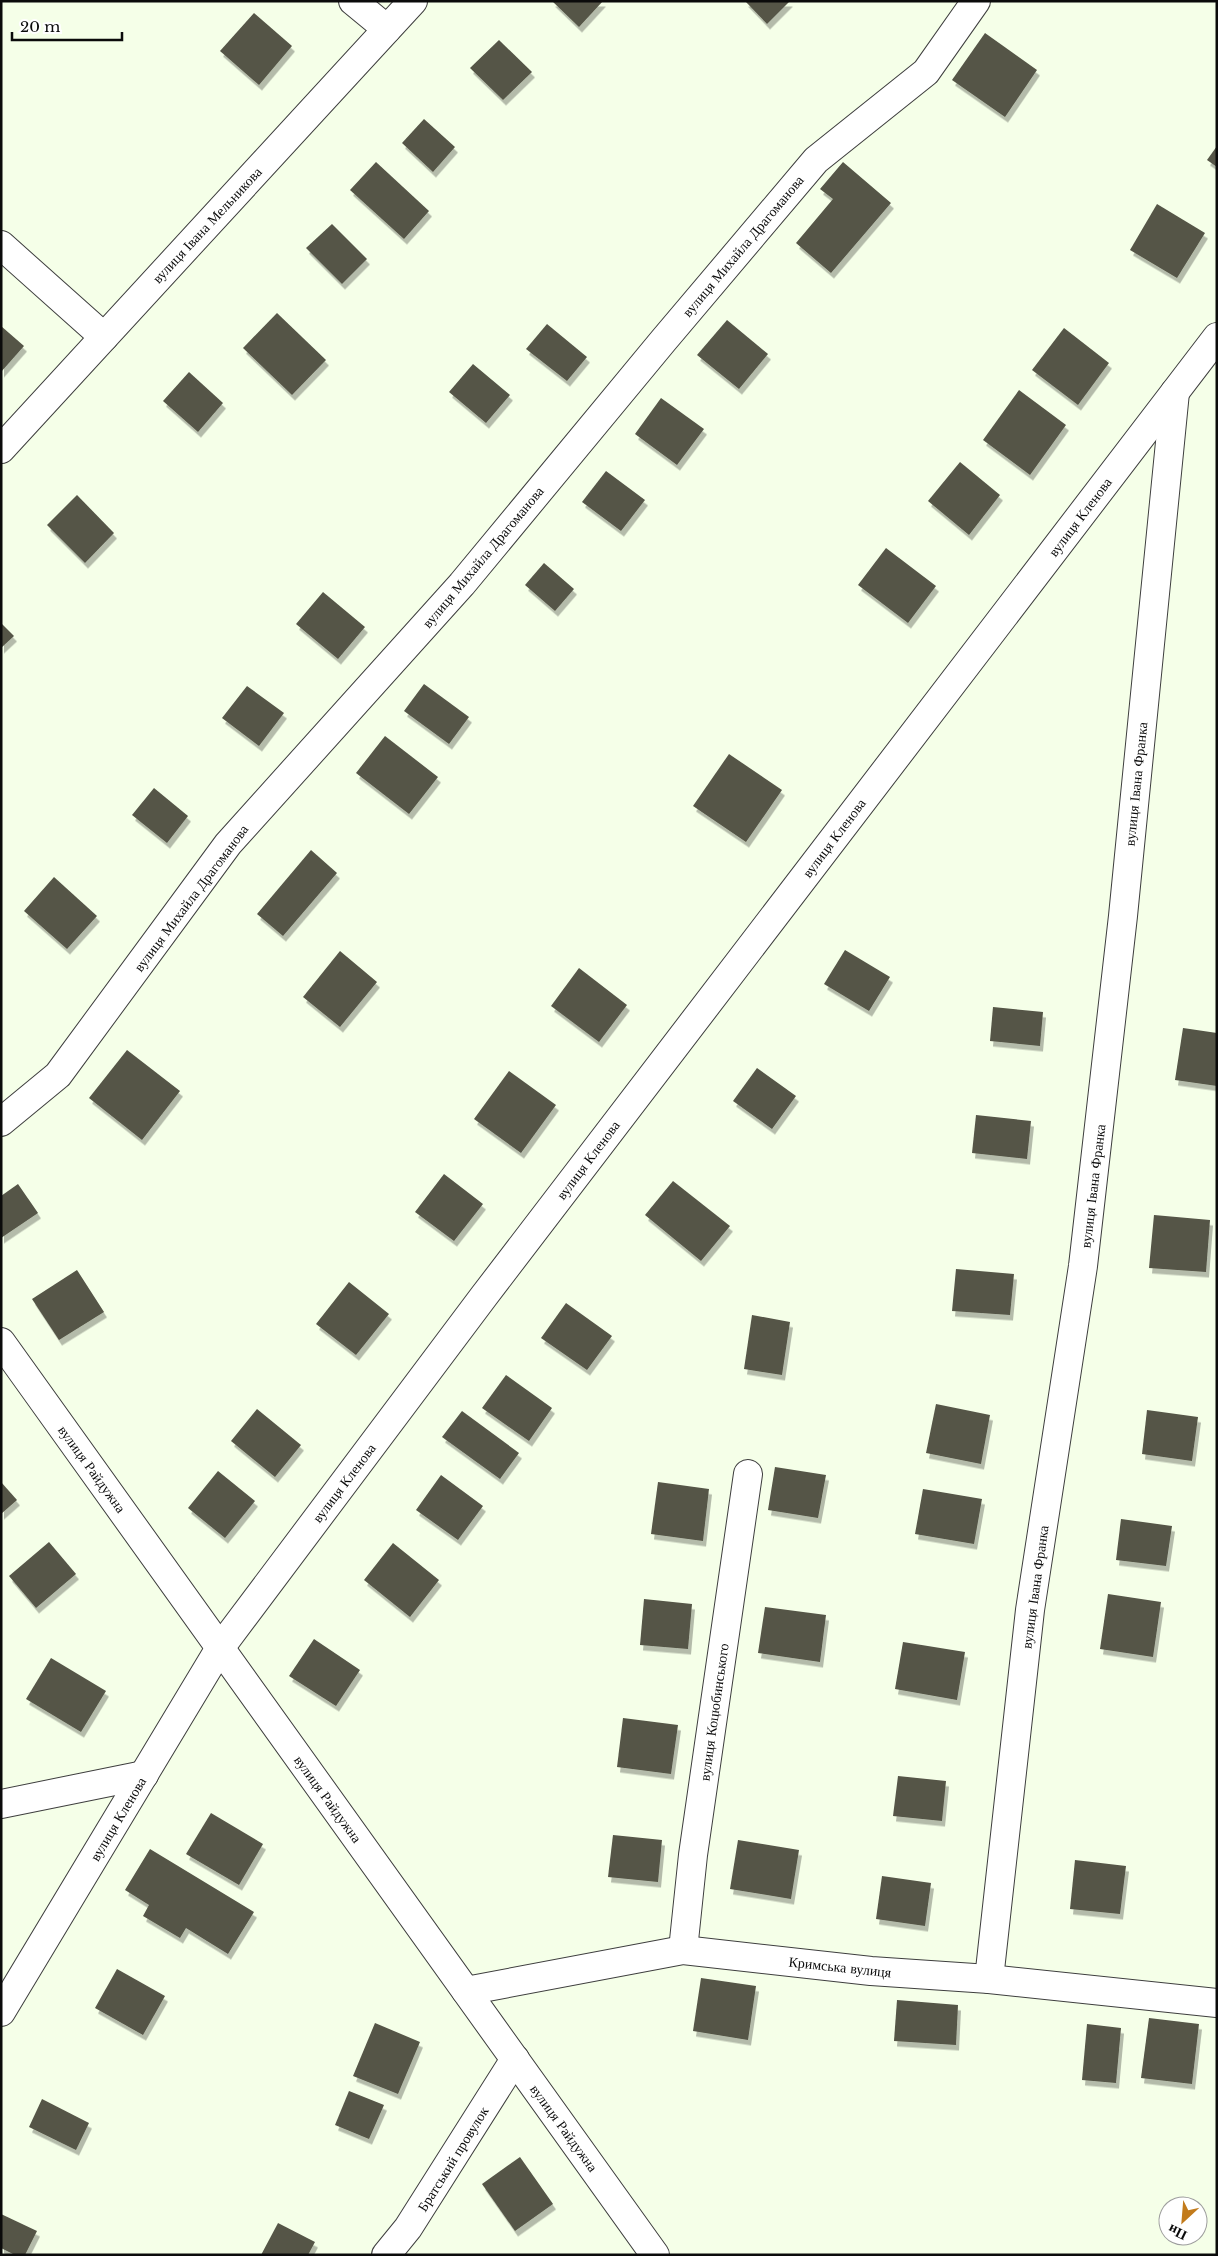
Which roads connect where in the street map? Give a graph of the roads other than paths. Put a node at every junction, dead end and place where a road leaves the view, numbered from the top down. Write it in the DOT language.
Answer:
graph roads {
  1 [pos="353,1"];
  2 [pos="413,1"];
  3 [pos="976,1"];
  4 [pos="387,29"];
  5 [pos="1,245"];
  6 [pos="104,337"];
  7 [pos="1217,337"];
  8 [pos="1175,392"];
  9 [pos="1,449"];
  10 [pos="1,1122"];
  11 [pos="1,1342"];
  12 [pos="748,1474"];
  13 [pos="220,1648"];
  14 [pos="144,1775"];
  15 [pos="1,1804"];
  16 [pos="683,1950"];
  17 [pos="989,1979"];
  18 [pos="466,1991"];
  19 [pos="1217,2004"];
  20 [pos="1,2012"];
  21 [pos="515,2059"];
  22 [pos="386,2255"];
  23 [pos="655,2255"];
  1 -- 4 [label="street"];
  2 -- 4 [label="street, вулиця Івана Мельникова"];
  3 -- 10 [label="street, вулиця Михайла Драгоманова"];
  4 -- 6 [label="street, вулиця Івана Мельникова"];
  5 -- 6 [label="street"];
  6 -- 9 [label="street, вулиця Івана Мельникова"];
  7 -- 8 [label="street, вулиця Кленова"];
  8 -- 13 [label="street, вулиця Кленова"];
  8 -- 17 [label="street, вулиця Івана Франка"];
  11 -- 13 [label="street, вулиця Райдужна"];
  12 -- 16 [label="street, вулиця Коцюбинського"];
  13 -- 14 [label="street, вулиця Кленова"];
  13 -- 18 [label="street, вулиця Райдужна"];
  14 -- 15 [label="street"];
  14 -- 20 [label="street, вулиця Кленова"];
  16 -- 17 [label="street, Кримська вулиця"];
  16 -- 18 [label="street, Кримська вулиця"];
  17 -- 19 [label="street, Кримська вулиця"];
  18 -- 21 [label="street, вулиця Райдужна"];
  21 -- 22 [label="street, Братський провулок"];
  21 -- 23 [label="street, вулиця Райдужна"];
}
